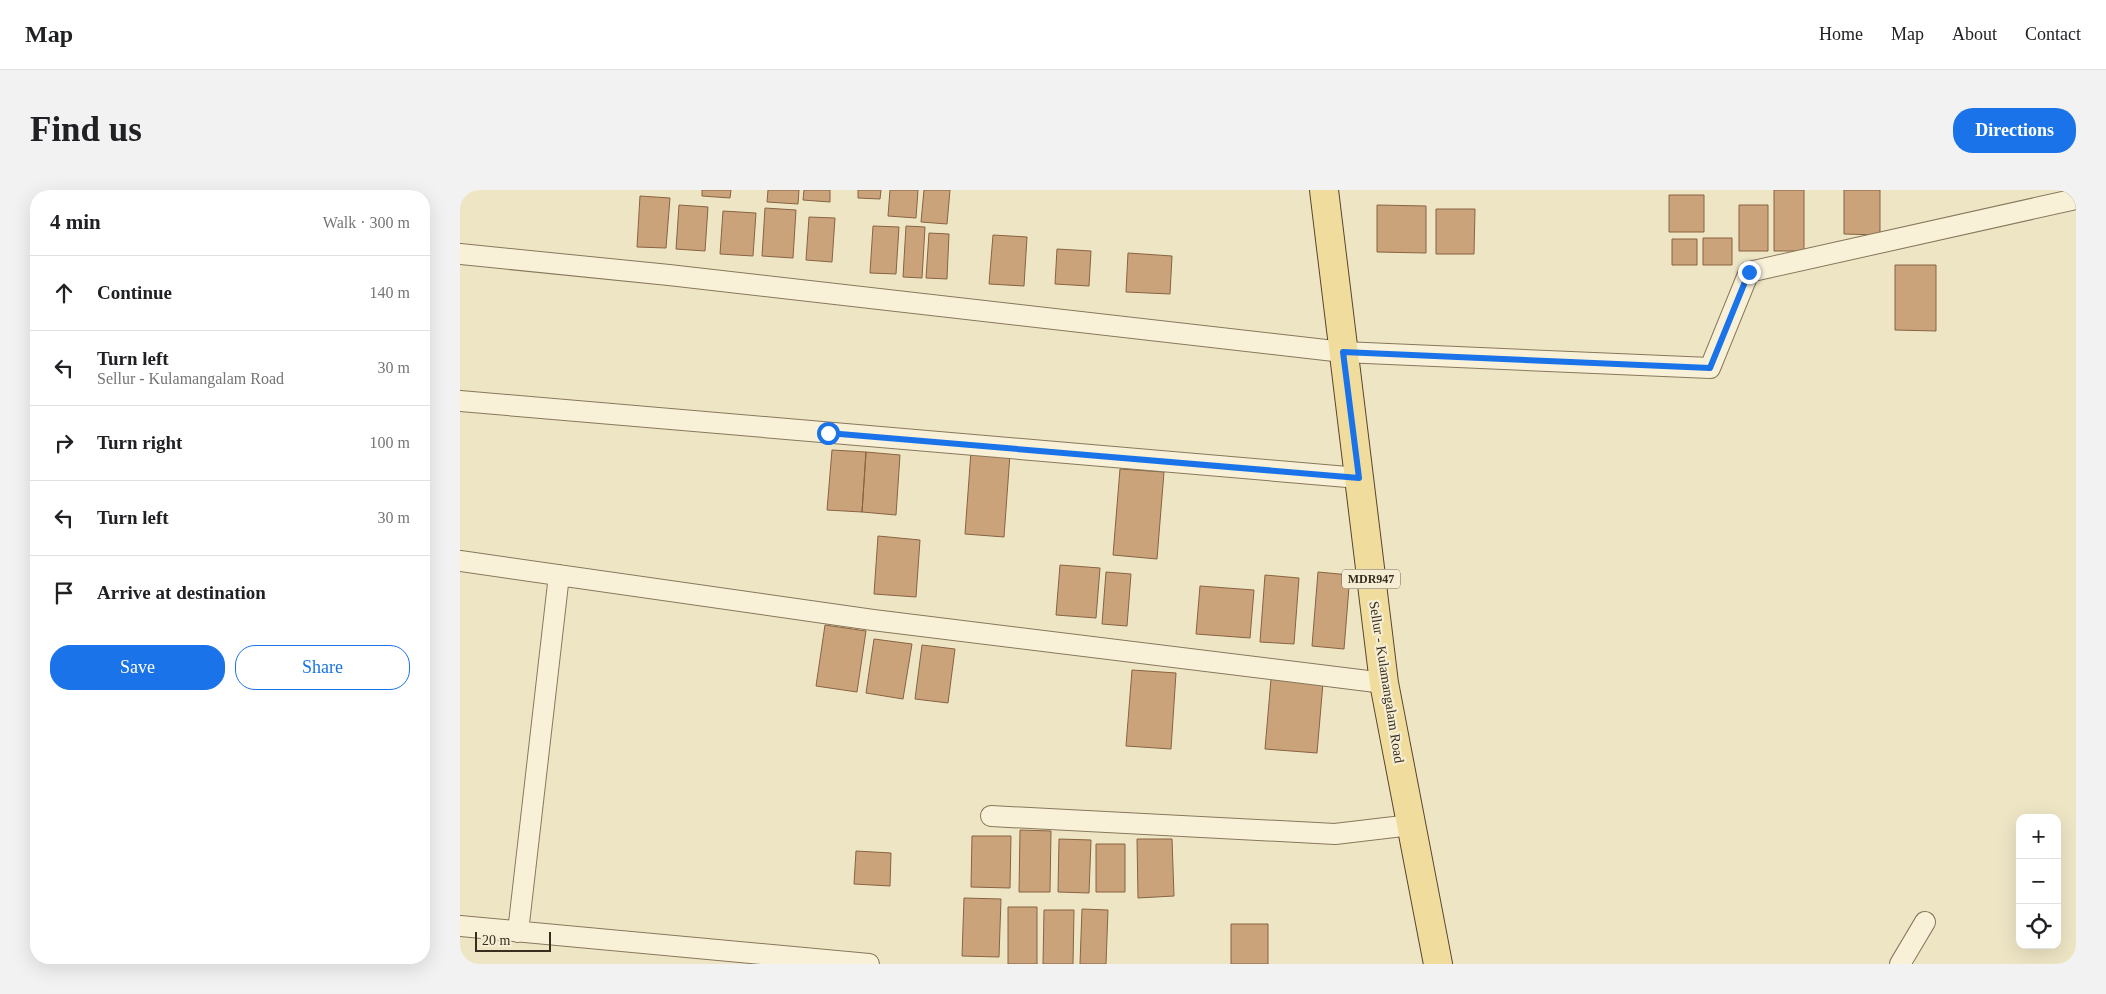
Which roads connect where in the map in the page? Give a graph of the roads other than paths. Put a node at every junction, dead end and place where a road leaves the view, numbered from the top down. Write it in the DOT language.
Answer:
graph roads {
  1 [pos="1324,190"];
  2 [pos="2076,198"];
  3 [pos="460,254"];
  4 [pos="1343,352"];
  5 [pos="460,401"];
  6 [pos="1359,478"];
  7 [pos="460,561"];
  8 [pos="559,575"];
  9 [pos="1384,683"];
  10 [pos="991,816"];
  11 [pos="1411,825"];
  12 [pos="1925,922"];
  13 [pos="460,926"];
  14 [pos="518,932"];
  15 [pos="869,964"];
  16 [pos="1438,964"];
  17 [pos="1900,964"];
  1 -- 4 [label="main road, Sellur - Kulamangalam Road / MDR947"];
  2 -- 4 [label="street"];
  3 -- 4 [label="street"];
  4 -- 6 [label="main road, Sellur - Kulamangalam Road / MDR947"];
  5 -- 6 [label="street"];
  6 -- 9 [label="main road, Sellur - Kulamangalam Road / MDR947"];
  7 -- 8 [label="street"];
  8 -- 9 [label="street"];
  8 -- 14 [label="street"];
  9 -- 11 [label="main road, Sellur - Kulamangalam Road / MDR947"];
  10 -- 11 [label="street"];
  11 -- 16 [label="main road, Sellur - Kulamangalam Road / MDR947"];
  12 -- 17 [label="street"];
  13 -- 14 [label="street"];
  14 -- 15 [label="street"];
}
